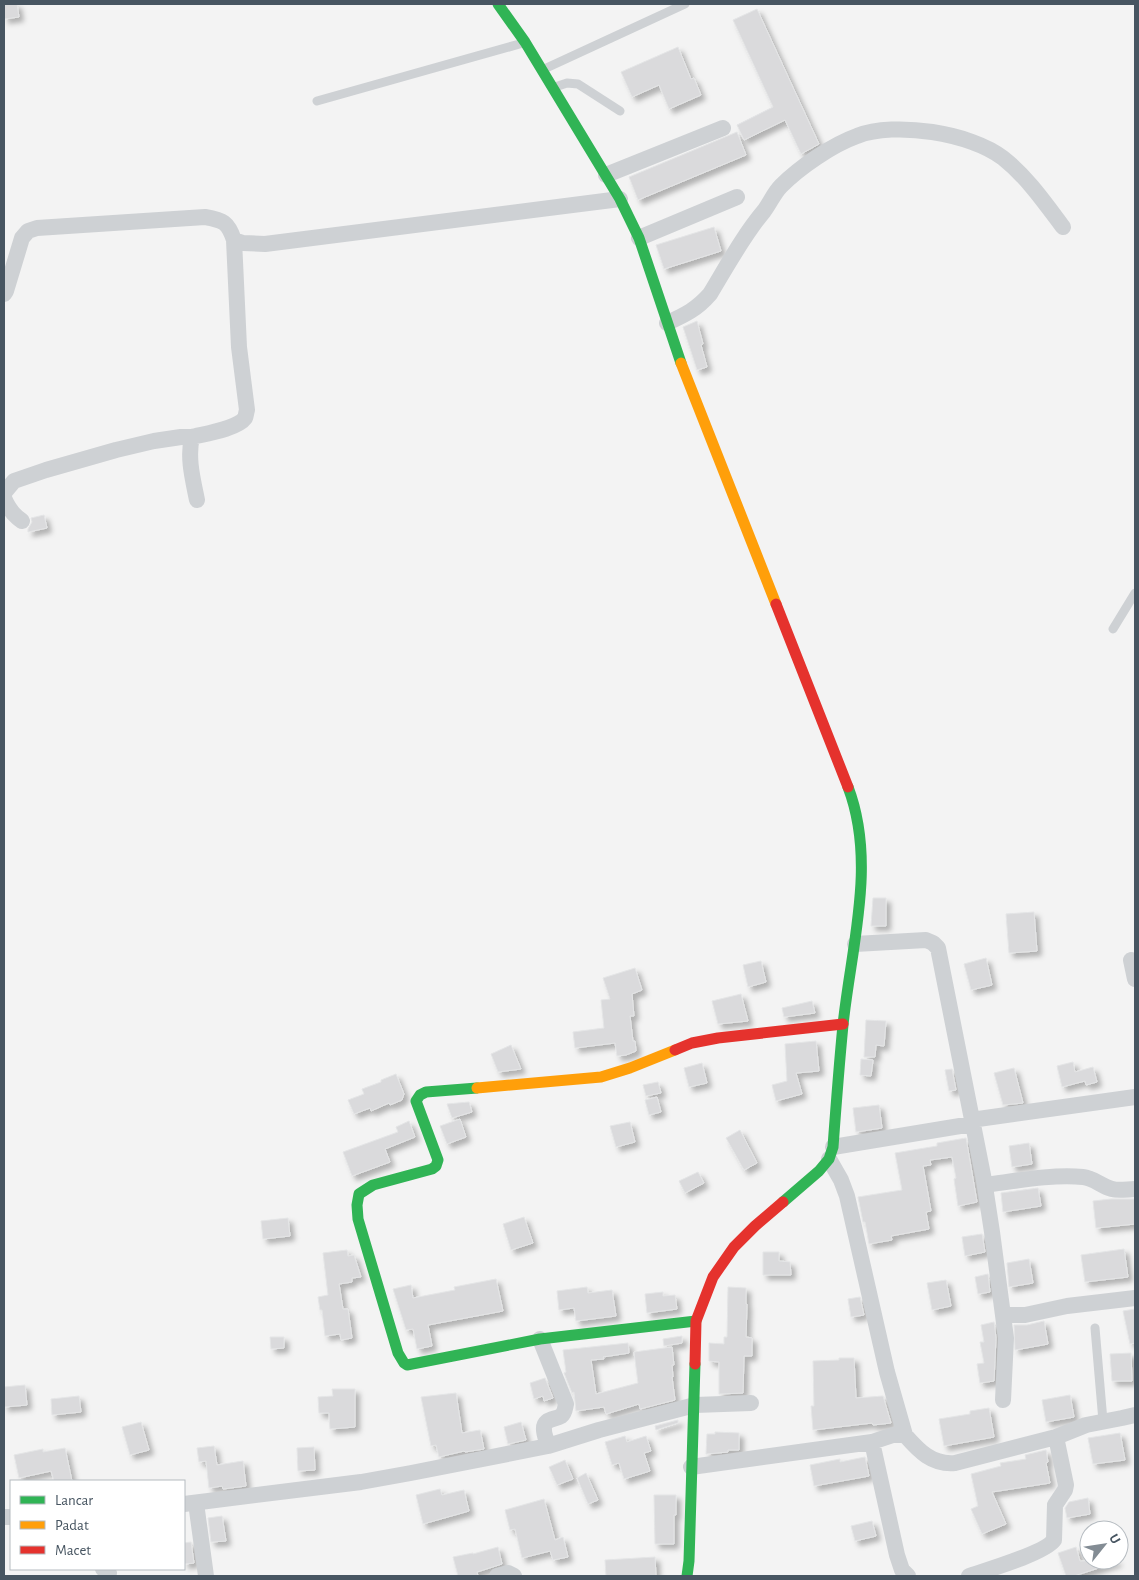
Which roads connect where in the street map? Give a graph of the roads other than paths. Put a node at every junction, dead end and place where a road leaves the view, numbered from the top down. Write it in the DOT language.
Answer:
graph roads {
  1 [pos="498,4"];
  2 [pos="685,4"];
  3 [pos="525,42"];
  4 [pos="542,70"];
  5 [pos="552,88"];
  6 [pos="317,101"];
  7 [pos="620,111"];
  8 [pos="723,128"];
  9 [pos="606,175"];
  10 [pos="738,197"];
  11 [pos="620,199"];
  12 [pos="1063,227"];
  13 [pos="639,238"];
  14 [pos="234,240"];
  15 [pos="4,294"];
  16 [pos="667,323"];
  17 [pos="192,437"];
  18 [pos="4,493"];
  19 [pos="4,498"];
  20 [pos="197,500"];
  21 [pos="22,521"];
  22 [pos="1135,594"];
  23 [pos="1113,629"];
  24 [pos="855,944"];
  25 [pos="1131,960"];
  26 [pos="1135,979"];
  27 [pos="843,1024"];
  28 [pos="1135,1097"];
  29 [pos="972,1123"];
  30 [pos="831,1153"];
  31 [pos="985,1185"];
  32 [pos="1135,1189"];
  33 [pos="1135,1298"];
  34 [pos="1003,1315"];
  35 [pos="696,1321"];
  36 [pos="1095,1328"];
  37 [pos="540,1339"];
  38 [pos="1003,1400"];
  39 [pos="751,1403"];
  40 [pos="694,1405"];
  41 [pos="1135,1414"];
  42 [pos="1103,1421"];
  43 [pos="905,1435"];
  44 [pos="1056,1437"];
  45 [pos="872,1442"];
  46 [pos="548,1446"];
  47 [pos="690,1467"];
  48 [pos="190,1503"];
  49 [pos="206,1576"];
  50 [pos="497,1576"];
  51 [pos="514,1576"];
  52 [pos="687,1576"];
  53 [pos="908,1576"];
  54 [pos="969,1576"];
  1 -- 3 [label="street"];
  2 -- 4 [label="lane"];
  3 -- 4 [label="street"];
  3 -- 6 [label="lane"];
  4 -- 5 [label="street"];
  5 -- 7 [label="lane"];
  5 -- 9 [label="street"];
  8 -- 9 [label="street"];
  9 -- 11 [label="street"];
  10 -- 13 [label="street"];
  11 -- 13 [label="street"];
  11 -- 14 [label="street"];
  12 -- 16 [label="street"];
  13 -- 16 [label="street"];
  14 -- 15 [label="street"];
  14 -- 17 [label="street"];
  16 -- 24 [label="street"];
  17 -- 18 [label="street"];
  17 -- 20 [label="street"];
  19 -- 21 [label="street"];
  22 -- 23 [label="lane"];
  24 -- 27 [label="street"];
  24 -- 29 [label="street"];
  25 -- 26 [label="street"];
  27 -- 30 [label="street"];
  27 -- 37 [label="street"];
  28 -- 29 [label="street"];
  29 -- 30 [label="street"];
  29 -- 31 [label="street"];
  30 -- 35 [label="street"];
  30 -- 43 [label="street"];
  31 -- 32 [label="street"];
  31 -- 34 [label="street"];
  33 -- 34 [label="street"];
  34 -- 38 [label="street"];
  35 -- 37 [label="street"];
  35 -- 40 [label="street"];
  36 -- 42 [label="lane"];
  37 -- 46 [label="street"];
  39 -- 40 [label="street"];
  40 -- 46 [label="street"];
  40 -- 47 [label="street"];
  41 -- 42 [label="street"];
  42 -- 44 [label="street"];
  43 -- 44 [label="street"];
  43 -- 45 [label="street"];
  44 -- 54 [label="street"];
  45 -- 47 [label="street"];
  45 -- 53 [label="street"];
  46 -- 48 [label="street"];
  47 -- 52 [label="street"];
  48 -- 49 [label="street"];
  50 -- 51 [label="street"];
}
